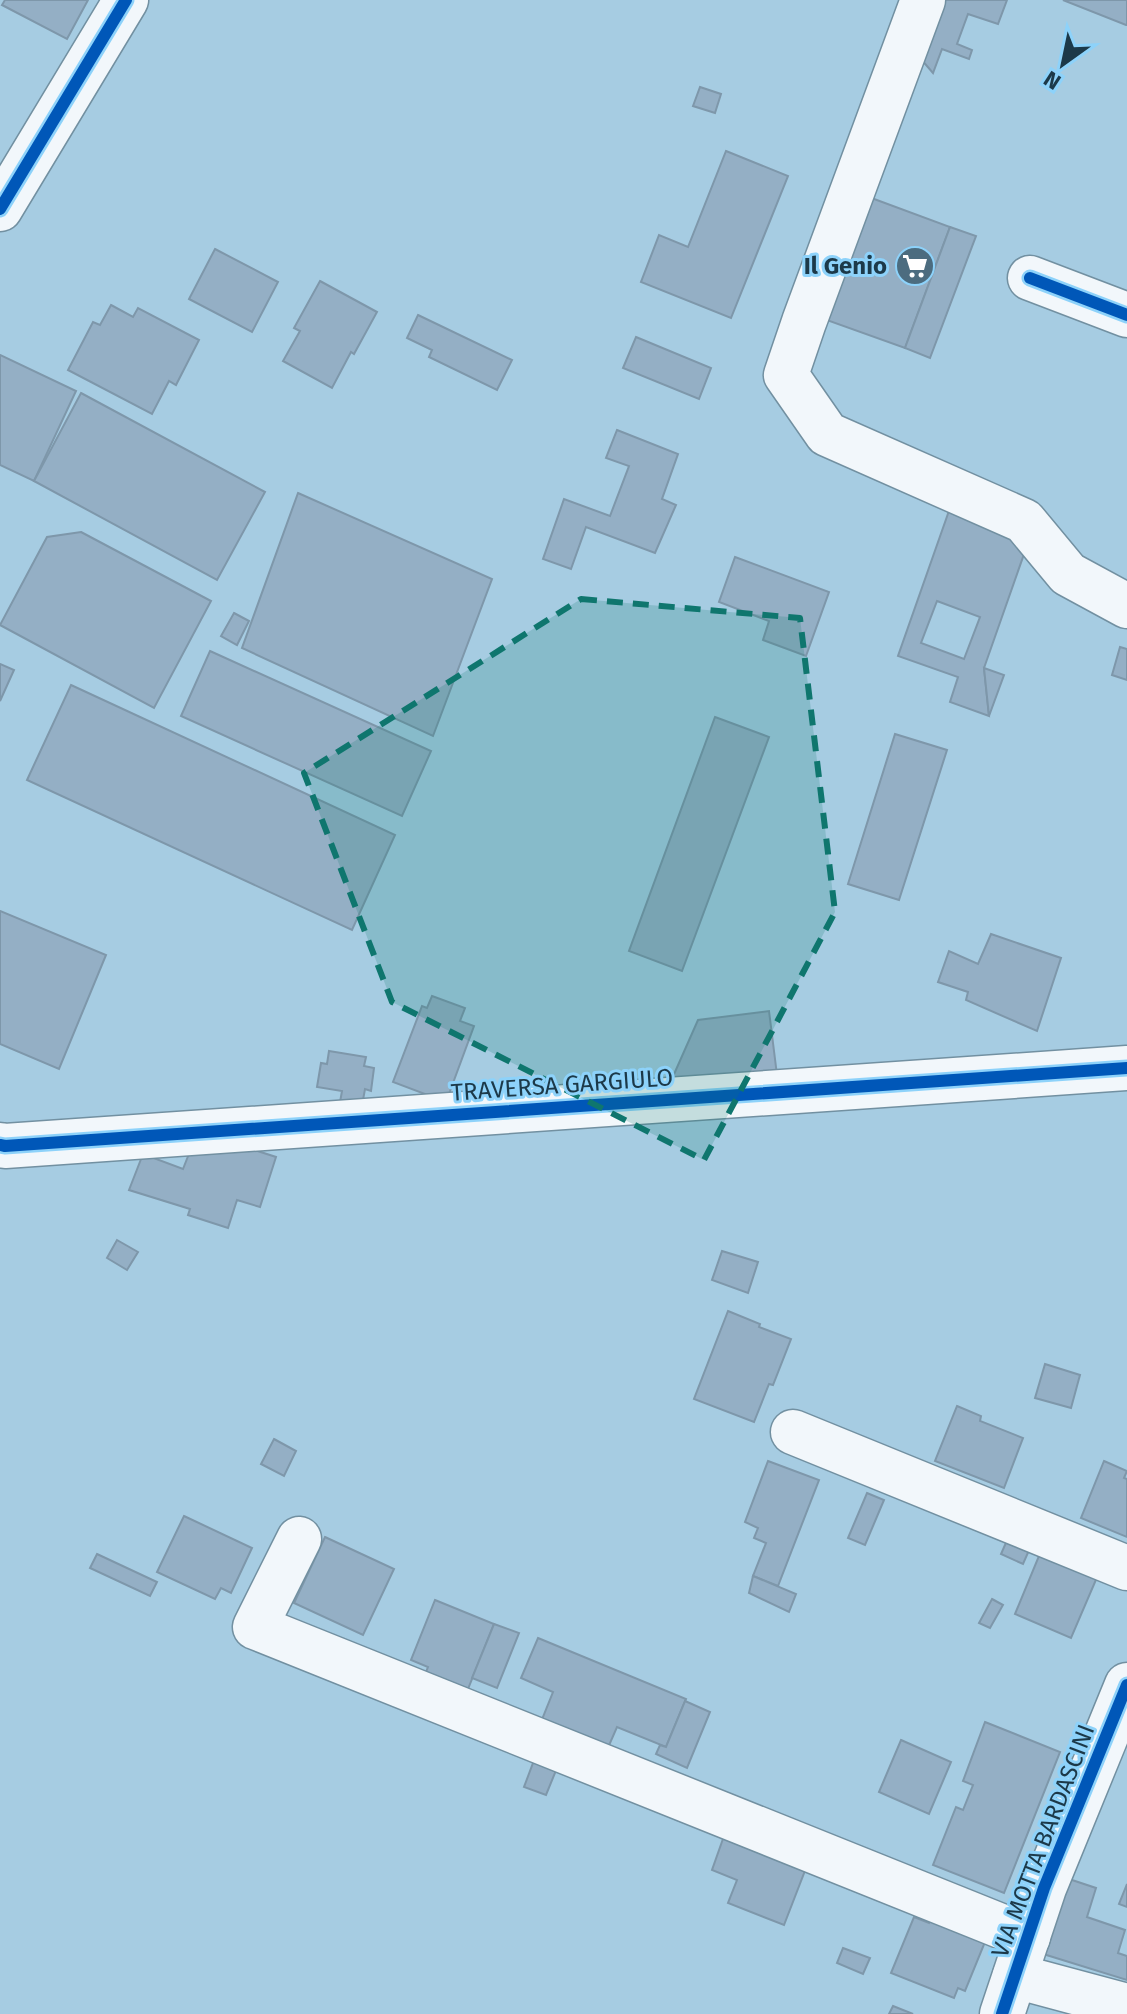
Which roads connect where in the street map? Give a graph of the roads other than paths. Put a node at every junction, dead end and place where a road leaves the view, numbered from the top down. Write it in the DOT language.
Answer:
graph roads {
  1 [pos="126,0"];
  2 [pos="923,0"];
  3 [pos="0,209"];
  4 [pos="1030,278"];
  5 [pos="1127,315"];
  6 [pos="1127,606"];
  7 [pos="1127,1068"];
  8 [pos="0,1145"];
  9 [pos="793,1432"];
  10 [pos="299,1539"];
  11 [pos="1127,1568"];
  12 [pos="1127,1685"];
  13 [pos="1015,1976"];
  14 [pos="1127,2006"];
  1 -- 3 [label="street"];
  2 -- 6 [label="street"];
  4 -- 5 [label="street"];
  7 -- 8 [label="street, TRAVERSA GARGIULO"];
  9 -- 11 [label="street"];
  10 -- 13 [label="street"];
  12 -- 13 [label="street, VIA MOTTA BARDASCINI"];
  13 -- 14 [label="street"];
}
